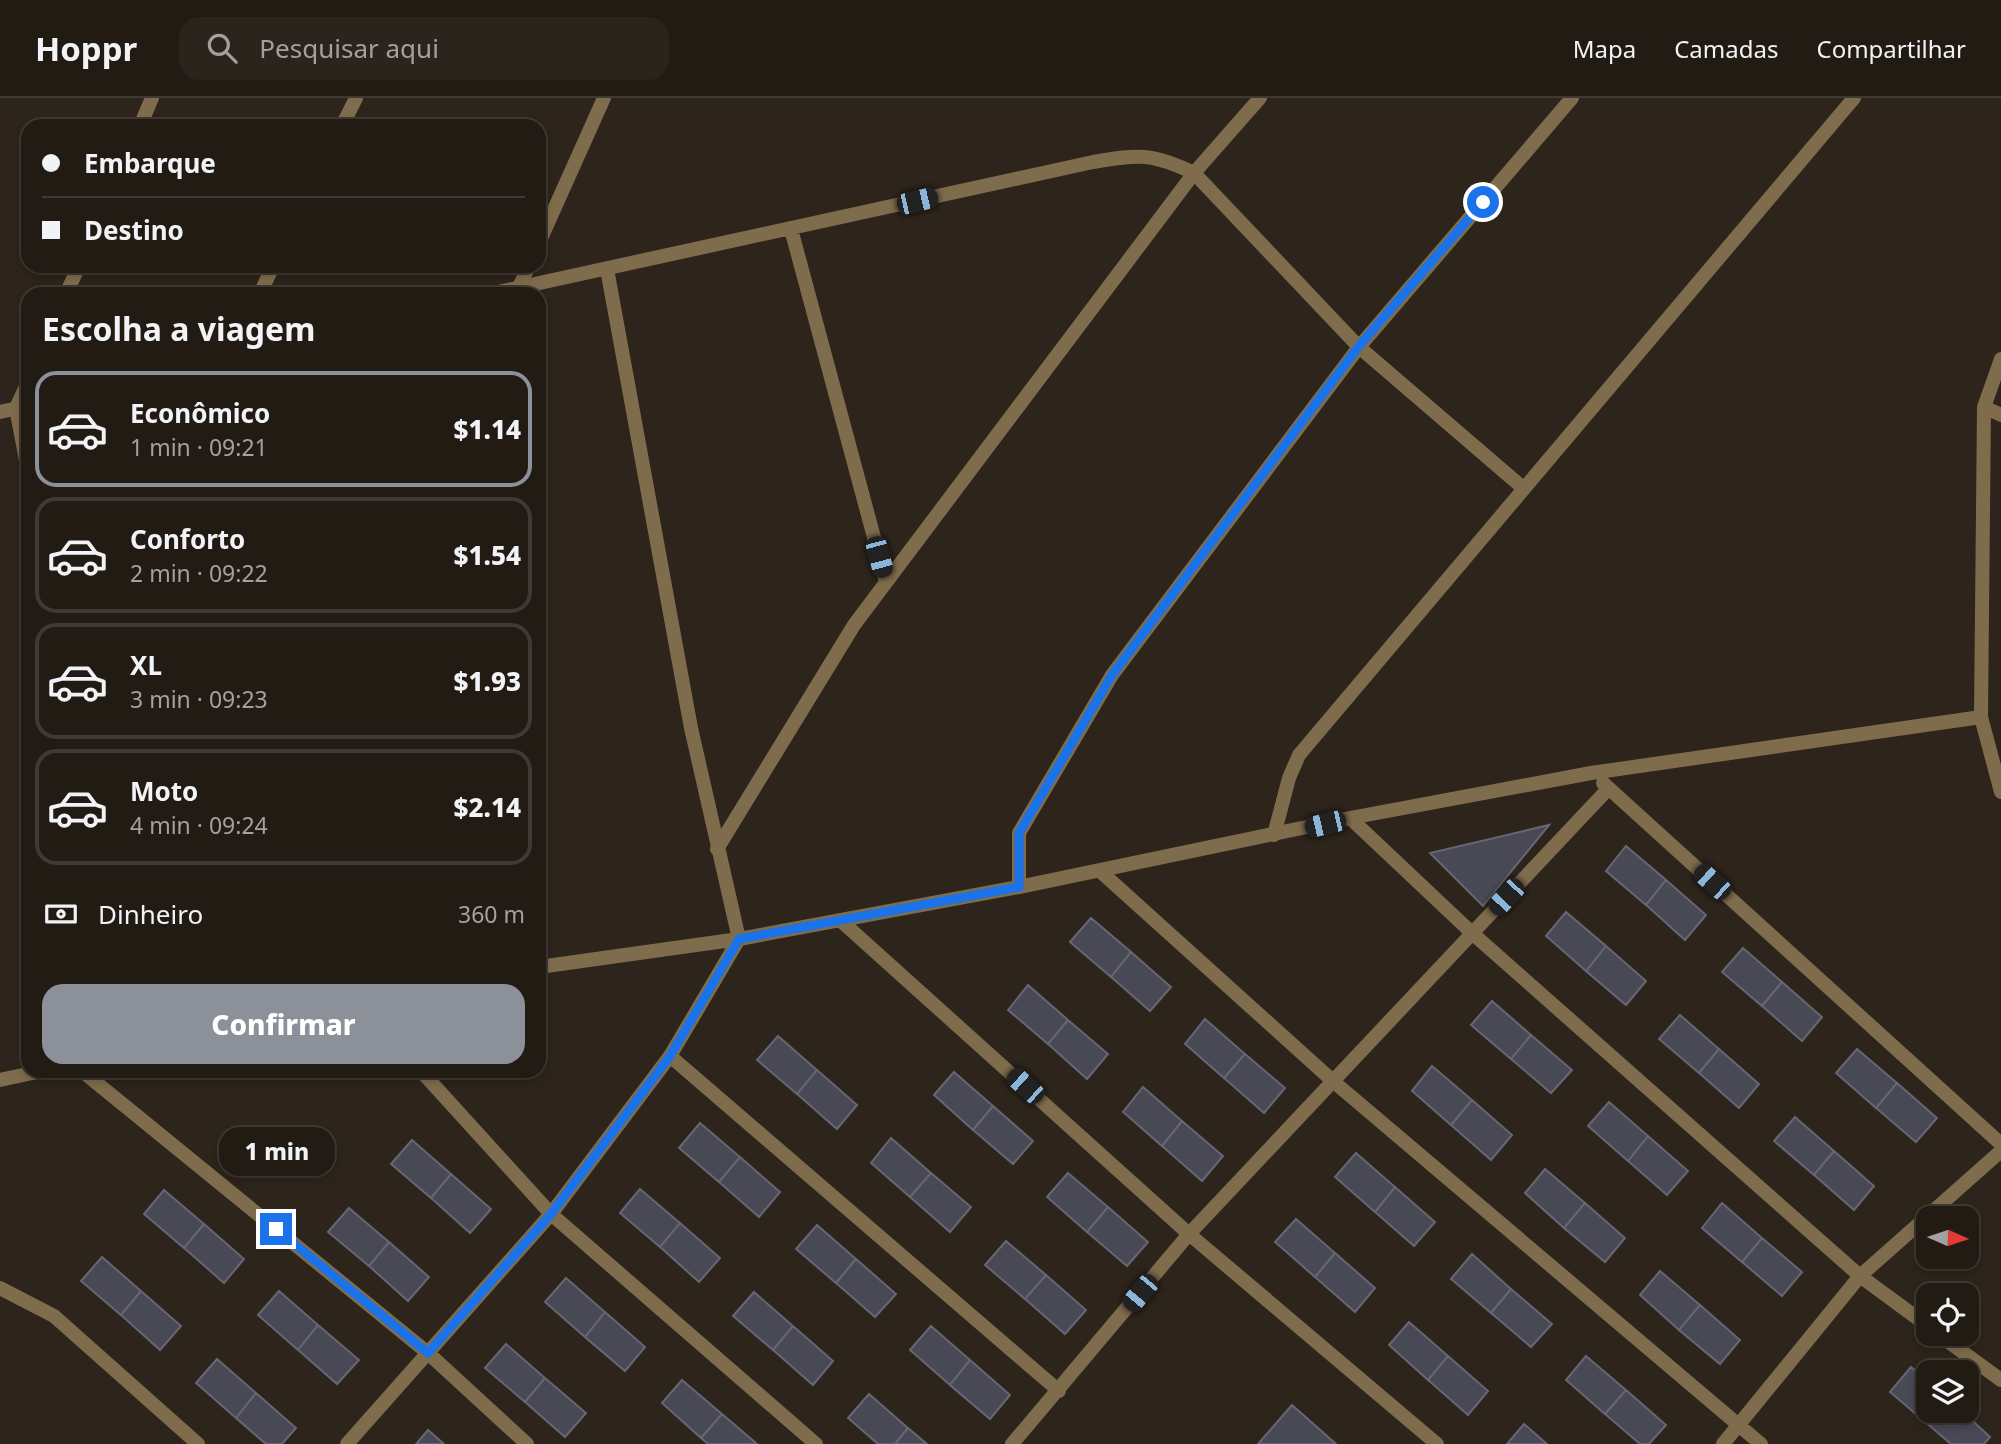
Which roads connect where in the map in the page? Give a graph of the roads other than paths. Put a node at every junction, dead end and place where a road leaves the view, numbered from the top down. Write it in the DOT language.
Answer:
graph roads {
  1 [pos="152,98"];
  2 [pos="356,98"];
  3 [pos="604,98"];
  4 [pos="1261,98"];
  5 [pos="1572,98"];
  6 [pos="1854,98"];
  7 [pos="143,119"];
  8 [pos="346,119"];
  9 [pos="1194,173"];
  10 [pos="546,227"];
  11 [pos="791,229"];
  12 [pos="607,269"];
  13 [pos="525,273"];
  14 [pos="519,287"];
  15 [pos="1359,346"];
  16 [pos="2001,359"];
  17 [pos="21,407"];
  18 [pos="1984,407"];
  19 [pos="0,412"];
  20 [pos="2001,415"];
  21 [pos="1523,488"];
  22 [pos="886,582"];
  23 [pos="1980,717"];
  24 [pos="1591,773"];
  25 [pos="1609,788"];
  26 [pos="2001,792"];
  27 [pos="1350,818"];
  28 [pos="1274,835"];
  29 [pos="717,849"];
  30 [pos="1100,871"];
  31 [pos="1019,887"];
  32 [pos="840,920"];
  33 [pos="1472,933"];
  34 [pos="739,939"];
  35 [pos="546,963"];
  36 [pos="670,1056"];
  37 [pos="21,1076"];
  38 [pos="91,1078"];
  39 [pos="427,1078"];
  40 [pos="0,1080"];
  41 [pos="1334,1082"];
  42 [pos="2001,1144"];
  43 [pos="2001,1151"];
  44 [pos="551,1214"];
  45 [pos="1189,1234"];
  46 [pos="1860,1276"];
  47 [pos="0,1288"];
  48 [pos="1916,1317"];
  49 [pos="1954,1346"];
  50 [pos="428,1353"];
  51 [pos="2001,1380"];
  52 [pos="1059,1391"];
  53 [pos="1739,1424"];
  54 [pos="198,1444"];
  55 [pos="347,1444"];
  56 [pos="527,1444"];
  57 [pos="816,1444"];
  58 [pos="1012,1444"];
  59 [pos="1437,1444"];
  60 [pos="1723,1444"];
  61 [pos="1761,1444"];
  1 -- 7 [label="street"];
  2 -- 8 [label="street"];
  3 -- 10 [label="street"];
  4 -- 9 [label="street"];
  5 -- 15 [label="street"];
  6 -- 21 [label="street"];
  9 -- 11 [label="street"];
  9 -- 15 [label="street"];
  9 -- 22 [label="street"];
  11 -- 12 [label="street"];
  11 -- 22 [label="street"];
  12 -- 14 [label="street"];
  12 -- 29 [label="street"];
  13 -- 14 [label="street"];
  15 -- 21 [label="street"];
  15 -- 31 [label="street"];
  16 -- 18 [label="street"];
  17 -- 19 [label="street"];
  18 -- 20 [label="street"];
  18 -- 23 [label="street"];
  21 -- 28 [label="street"];
  22 -- 29 [label="street"];
  23 -- 24 [label="street"];
  23 -- 26 [label="street"];
  24 -- 25 [label="street"];
  24 -- 27 [label="street"];
  25 -- 33 [label="street"];
  25 -- 42 [label="street"];
  27 -- 28 [label="street"];
  27 -- 33 [label="street"];
  28 -- 30 [label="street"];
  29 -- 34 [label="street"];
  30 -- 31 [label="street"];
  30 -- 41 [label="street"];
  31 -- 32 [label="street"];
  32 -- 34 [label="street"];
  32 -- 45 [label="street"];
  33 -- 41 [label="street"];
  33 -- 46 [label="street"];
  34 -- 35 [label="street"];
  34 -- 36 [label="street"];
  36 -- 44 [label="street"];
  36 -- 52 [label="street"];
  37 -- 40 [label="street"];
  38 -- 50 [label="street"];
  39 -- 44 [label="street"];
  41 -- 45 [label="street"];
  41 -- 53 [label="street"];
  43 -- 46 [label="street"];
  44 -- 50 [label="street"];
  44 -- 57 [label="street"];
  45 -- 52 [label="street"];
  45 -- 59 [label="street"];
  46 -- 48 [label="street"];
  46 -- 53 [label="street"];
  47 -- 54 [label="street"];
  49 -- 51 [label="street"];
  50 -- 55 [label="street"];
  50 -- 56 [label="street"];
  52 -- 58 [label="street"];
  53 -- 60 [label="street"];
  53 -- 61 [label="street"];
}
